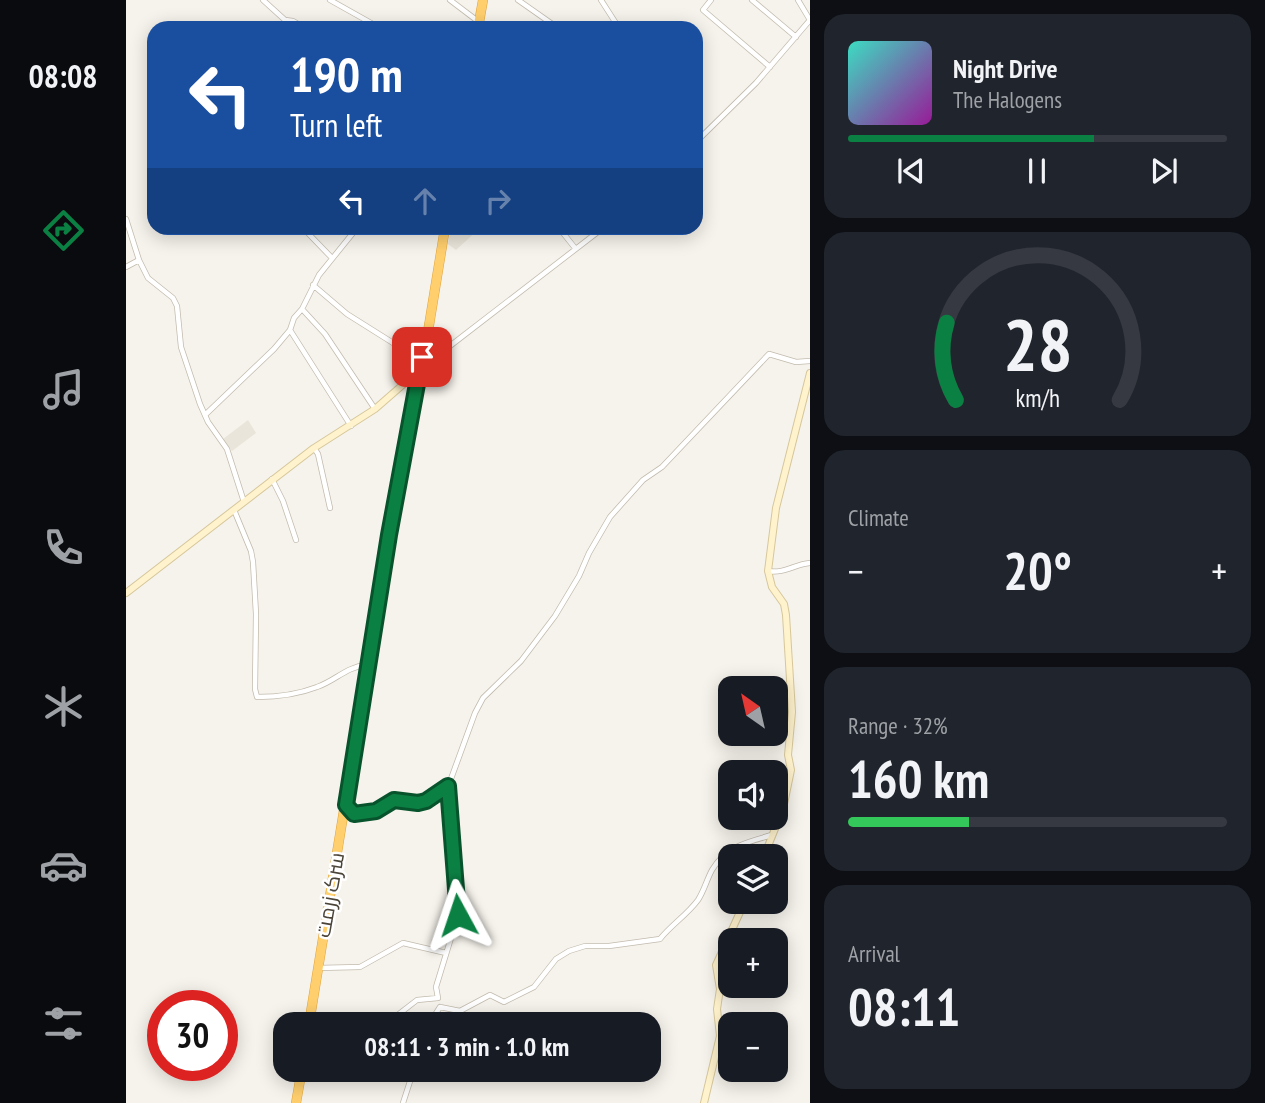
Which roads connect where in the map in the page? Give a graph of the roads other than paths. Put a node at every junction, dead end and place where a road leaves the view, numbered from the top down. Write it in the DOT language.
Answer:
graph roads {
  1 [pos="263,0"];
  2 [pos="330,0"];
  3 [pos="450,0"];
  4 [pos="483,0"];
  5 [pos="518,0"];
  6 [pos="601,0"];
  7 [pos="711,0"];
  8 [pos="752,0"];
  9 [pos="798,0"];
  10 [pos="285,20"];
  11 [pos="810,20"];
  12 [pos="293,21"];
  13 [pos="368,21"];
  14 [pos="474,21"];
  15 [pos="480,21"];
  16 [pos="548,21"];
  17 [pos="614,21"];
  18 [pos="796,37"];
  19 [pos="770,67"];
  20 [pos="703,135"];
  21 [pos="126,219"];
  22 [pos="310,235"];
  23 [pos="351,235"];
  24 [pos="444,235"];
  25 [pos="565,235"];
  26 [pos="593,235"];
  27 [pos="575,248"];
  28 [pos="332,258"];
  29 [pos="139,260"];
  30 [pos="126,267"];
  31 [pos="313,285"];
  32 [pos="302,309"];
  33 [pos="290,330"];
  34 [pos="810,361"];
  35 [pos="422,363"];
  36 [pos="810,373"];
  37 [pos="375,409"];
  38 [pos="205,416"];
  39 [pos="351,426"];
  40 [pos="314,448"];
  41 [pos="272,479"];
  42 [pos="244,502"];
  43 [pos="330,508"];
  44 [pos="234,510"];
  45 [pos="296,540"];
  46 [pos="810,563"];
  47 [pos="768,571"];
  48 [pos="126,593"];
  49 [pos="368,665"];
  50 [pos="448,789"];
  51 [pos="346,805"];
  52 [pos="772,835"];
  53 [pos="769,844"];
  54 [pos="739,914"];
  55 [pos="446,953"];
  56 [pos="317,968"];
  57 [pos="437,999"];
  58 [pos="440,1007"];
  59 [pos="311,1012"];
  60 [pos="402,1012"];
  61 [pos="437,1012"];
  62 [pos="300,1082"];
  63 [pos="410,1082"];
  64 [pos="296,1103"];
  65 [pos="403,1103"];
  66 [pos="704,1103"];
  1 -- 10 [label="street"];
  2 -- 13 [label="street"];
  3 -- 14 [label="street"];
  4 -- 15 [label="highway"];
  5 -- 16 [label="street"];
  6 -- 17 [label="street"];
  7 -- 19 [label="street"];
  8 -- 18 [label="street"];
  9 -- 11 [label="street"];
  10 -- 12 [label="street"];
  11 -- 18 [label="street"];
  18 -- 19 [label="street"];
  19 -- 20 [label="street"];
  21 -- 29 [label="street"];
  22 -- 28 [label="street"];
  23 -- 28 [label="street"];
  24 -- 35 [label="highway, سرک زرمت"];
  25 -- 27 [label="street"];
  26 -- 27 [label="street"];
  27 -- 35 [label="street"];
  28 -- 31 [label="street"];
  29 -- 30 [label="street"];
  29 -- 38 [label="street"];
  31 -- 32 [label="street"];
  31 -- 35 [label="street"];
  32 -- 33 [label="street"];
  32 -- 37 [label="street"];
  33 -- 38 [label="street"];
  33 -- 39 [label="street"];
  34 -- 50 [label="street"];
  35 -- 37 [label="street"];
  35 -- 49 [label="highway, سرک زرمت"];
  36 -- 47 [label="street"];
  37 -- 39 [label="street"];
  38 -- 42 [label="street"];
  39 -- 40 [label="street"];
  40 -- 41 [label="street"];
  40 -- 43 [label="street"];
  41 -- 42 [label="street"];
  41 -- 45 [label="street"];
  42 -- 44 [label="street"];
  44 -- 48 [label="street"];
  44 -- 49 [label="street"];
  46 -- 47 [label="street"];
  47 -- 52 [label="street"];
  49 -- 51 [label="highway, سرک زرمت"];
  50 -- 51 [label="street"];
  50 -- 55 [label="street"];
  51 -- 56 [label="highway, سرک زرمت"];
  52 -- 53 [label="street"];
  52 -- 58 [label="street"];
  54 -- 66 [label="street"];
  55 -- 56 [label="street"];
  55 -- 57 [label="street"];
  56 -- 59 [label="highway, سرک زرمت"];
  57 -- 58 [label="street"];
  57 -- 60 [label="street"];
  58 -- 61 [label="street"];
  62 -- 64 [label="highway"];
  63 -- 65 [label="street"];
}
